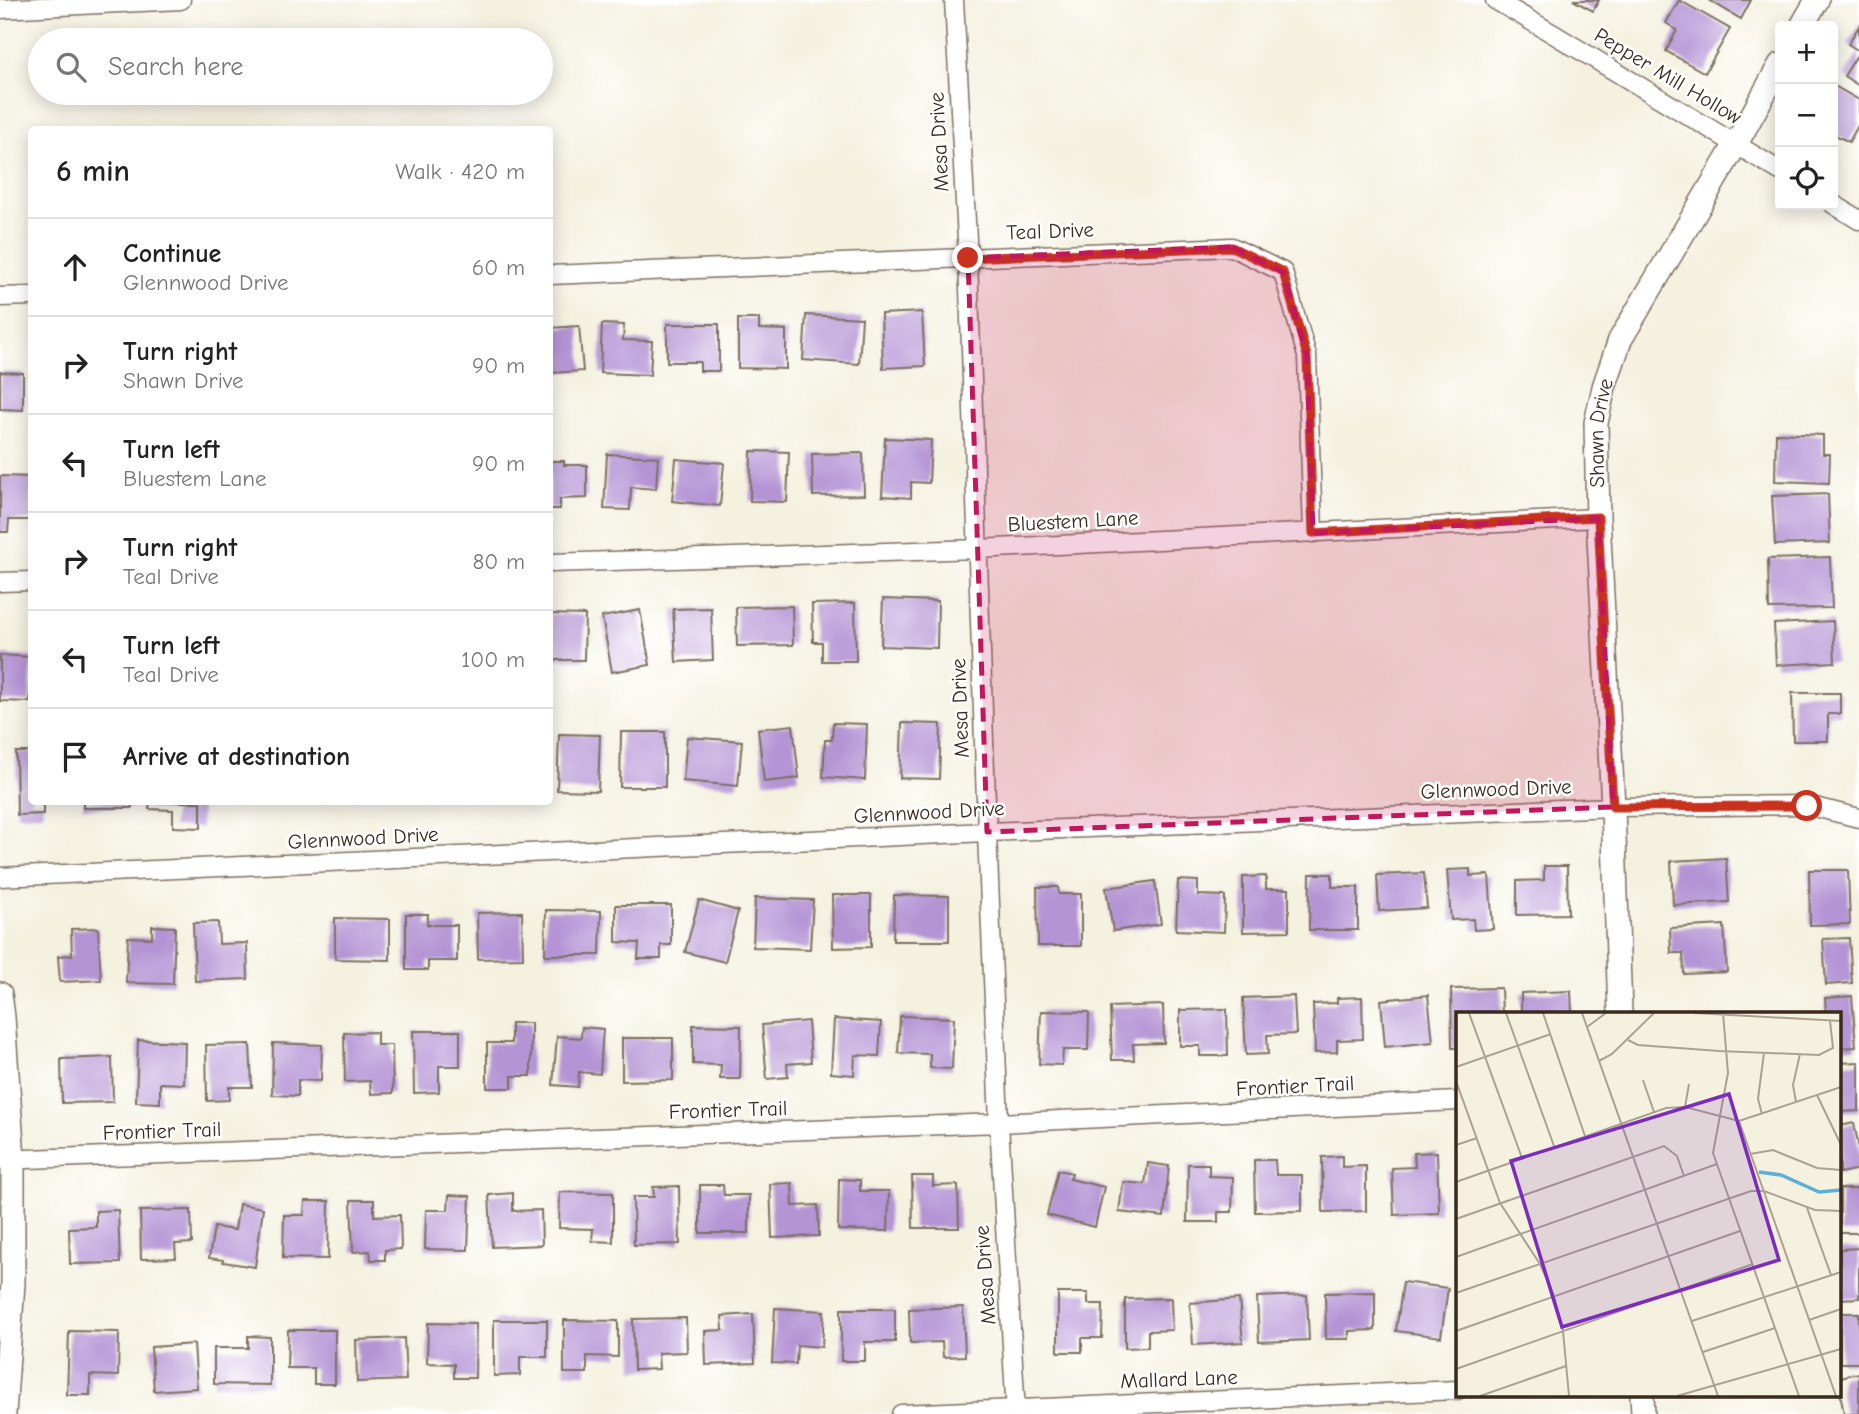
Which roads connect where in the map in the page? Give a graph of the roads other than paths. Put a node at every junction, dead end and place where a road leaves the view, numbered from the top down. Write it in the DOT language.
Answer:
graph roads {
  1 [pos="181,0"];
  2 [pos="954,0"];
  3 [pos="1495,0"];
  4 [pos="1817,0"];
  5 [pos="89,2"];
  6 [pos="0,9"];
  7 [pos="1805,21"];
  8 [pos="1775,74"];
  9 [pos="1737,144"];
  10 [pos="1775,168"];
  11 [pos="1838,207"];
  12 [pos="1859,220"];
  13 [pos="968,258"];
  14 [pos="553,275"];
  15 [pos="28,296"];
  16 [pos="0,297"];
  17 [pos="1598,517"];
  18 [pos="1313,533"];
  19 [pos="978,549"];
  20 [pos="553,563"];
  21 [pos="28,581"];
  22 [pos="0,582"];
  23 [pos="1613,807"];
  24 [pos="1859,818"];
  25 [pos="987,832"];
  26 [pos="0,877"];
  27 [pos="0,994"];
  28 [pos="1620,1012"];
  29 [pos="1456,1101"];
  30 [pos="999,1122"];
  31 [pos="6,1160"];
  32 [pos="1456,1390"];
  33 [pos="1642,1396"];
  34 [pos="1016,1412"];
  35 [pos="4,1414"];
  36 [pos="901,1414"];
  37 [pos="1643,1414"];
  1 -- 5 [label="street"];
  2 -- 13 [label="street, Mesa Drive"];
  3 -- 9 [label="street, Pepper Mill Hollow"];
  4 -- 7 [label="street"];
  5 -- 6 [label="street"];
  8 -- 9 [label="street, Shawn Drive"];
  9 -- 10 [label="street, Pepper Mill Hollow"];
  9 -- 17 [label="street, Shawn Drive"];
  11 -- 12 [label="street"];
  13 -- 14 [label="street, Teal Drive"];
  13 -- 18 [label="street, Teal Drive"];
  13 -- 19 [label="street, Mesa Drive"];
  15 -- 16 [label="street"];
  17 -- 18 [label="street, Bluestem Lane"];
  17 -- 23 [label="street, Shawn Drive"];
  18 -- 19 [label="street, Bluestem Lane"];
  19 -- 20 [label="street, Bluestem Lane"];
  19 -- 25 [label="street, Mesa Drive"];
  21 -- 22 [label="street"];
  23 -- 24 [label="street, Glennwood Drive"];
  23 -- 25 [label="street, Glennwood Drive"];
  23 -- 28 [label="street, Shawn Drive"];
  25 -- 26 [label="street, Glennwood Drive"];
  25 -- 30 [label="street, Mesa Drive"];
  27 -- 31 [label="street"];
  29 -- 30 [label="street, Frontier Trail"];
  30 -- 31 [label="street, Frontier Trail"];
  30 -- 34 [label="street, Mesa Drive"];
  31 -- 35 [label="street"];
  32 -- 34 [label="street, Mallard Lane"];
  33 -- 37 [label="street"];
  34 -- 36 [label="street, Mallard Lane"];
}
